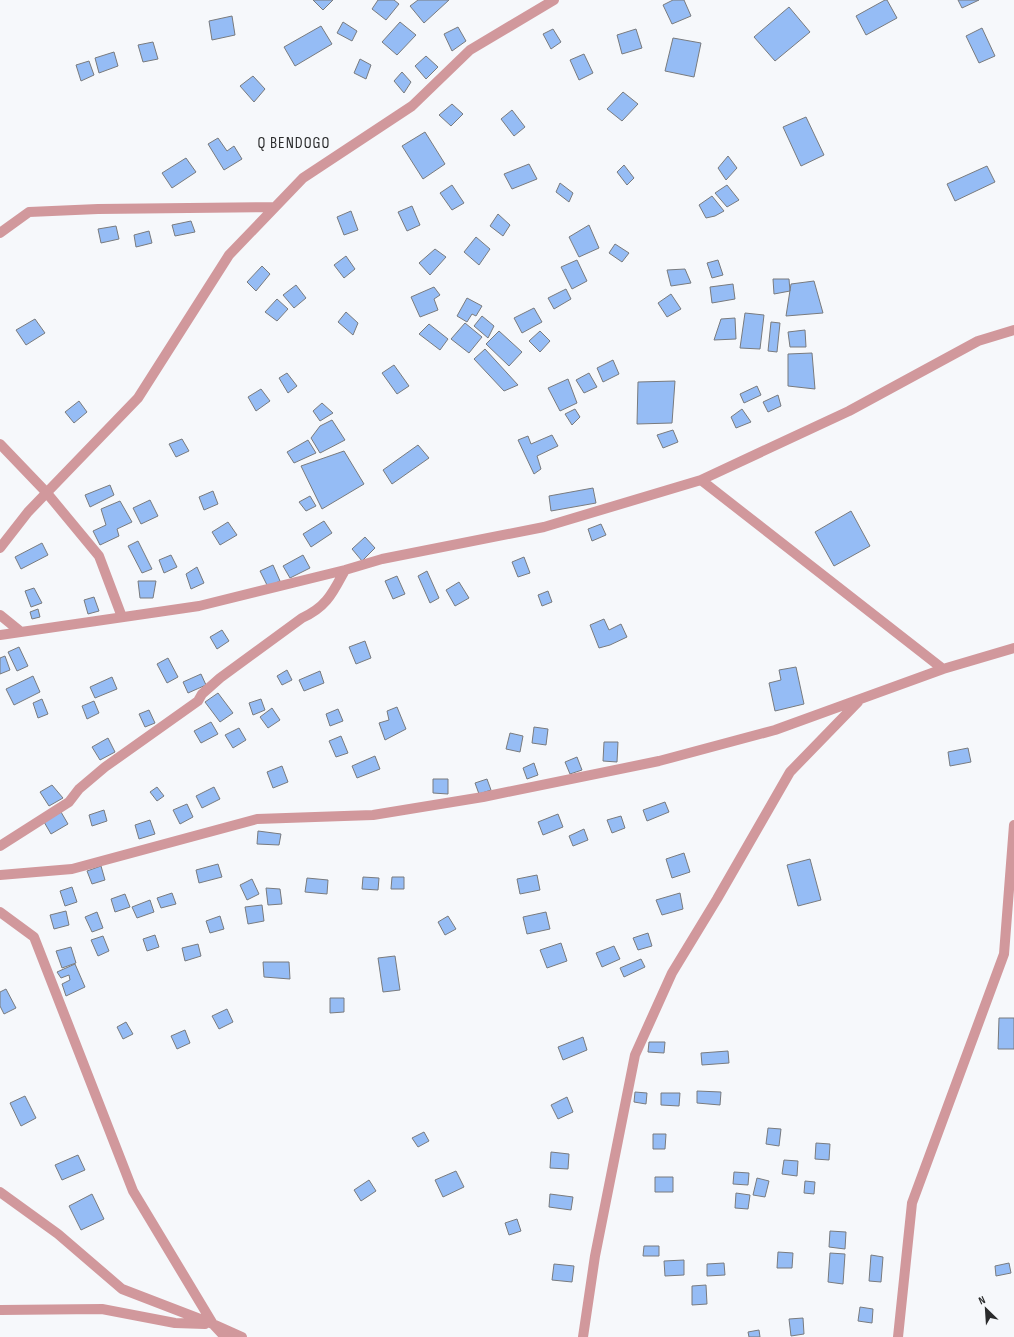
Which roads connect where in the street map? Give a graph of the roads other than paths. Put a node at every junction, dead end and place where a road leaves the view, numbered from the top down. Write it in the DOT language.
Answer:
graph roads {
  1 [pos="554,0"];
  2 [pos="275,207"];
  3 [pos="0,233"];
  4 [pos="1014,330"];
  5 [pos="0,444"];
  6 [pos="701,480"];
  7 [pos="46,492"];
  8 [pos="0,548"];
  9 [pos="346,570"];
  10 [pos="0,614"];
  11 [pos="122,617"];
  12 [pos="21,632"];
  13 [pos="0,635"];
  14 [pos="1014,648"];
  15 [pos="943,669"];
  16 [pos="860,700"];
  17 [pos="1014,825"];
  18 [pos="0,846"];
  19 [pos="0,875"];
  20 [pos="0,912"];
  21 [pos="0,1192"];
  22 [pos="0,1310"];
  23 [pos="213,1324"];
  24 [pos="225,1337"];
  25 [pos="242,1337"];
  26 [pos="583,1337"];
  27 [pos="898,1337"];
  1 -- 2 [label="street"];
  2 -- 3 [label="street"];
  2 -- 7 [label="street"];
  4 -- 6 [label="street"];
  5 -- 7 [label="street"];
  6 -- 9 [label="street"];
  6 -- 15 [label="street"];
  7 -- 8 [label="street"];
  7 -- 11 [label="street"];
  9 -- 11 [label="street"];
  9 -- 18 [label="street"];
  10 -- 12 [label="street"];
  11 -- 12 [label="street"];
  12 -- 13 [label="street"];
  14 -- 15 [label="street"];
  15 -- 16 [label="street"];
  16 -- 19 [label="street"];
  16 -- 26 [label="street"];
  17 -- 27 [label="street"];
  20 -- 23 [label="street"];
  21 -- 23 [label="street"];
  22 -- 23 [label="street"];
  23 -- 24 [label="street"];
  23 -- 25 [label="street"];
}
